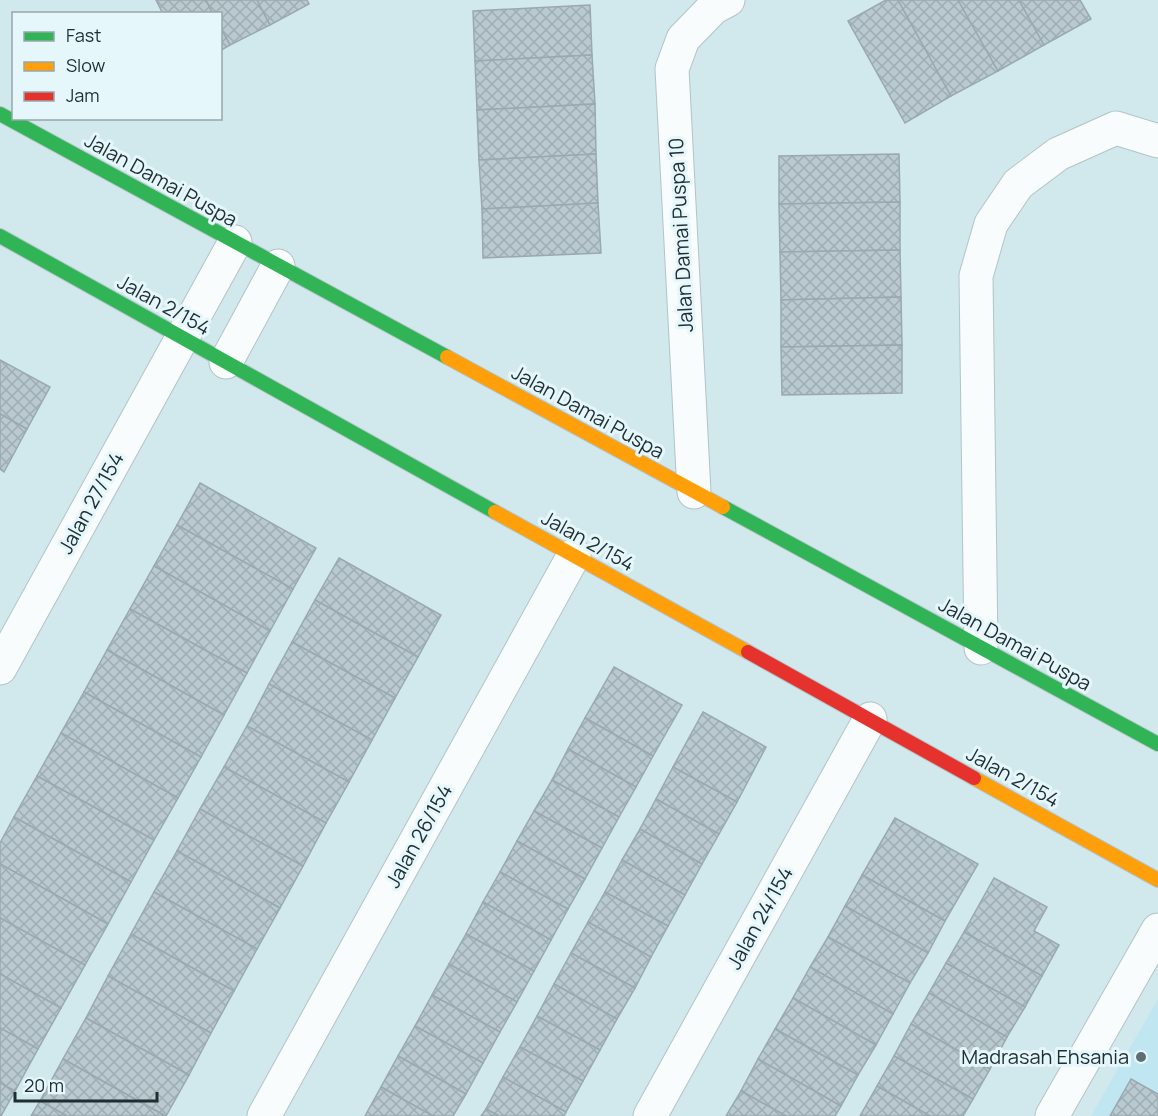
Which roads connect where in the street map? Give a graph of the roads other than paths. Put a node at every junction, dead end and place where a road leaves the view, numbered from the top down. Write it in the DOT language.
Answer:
graph roads {
  1 [pos="728,0"];
  2 [pos="0,114"];
  3 [pos="1158,141"];
  4 [pos="0,236"];
  5 [pos="235,242"];
  6 [pos="278,266"];
  7 [pos="183,338"];
  8 [pos="226,362"];
  9 [pos="694,492"];
  10 [pos="574,555"];
  11 [pos="981,648"];
  12 [pos="0,668"];
  13 [pos="870,719"];
  14 [pos="1158,744"];
  15 [pos="1158,880"];
  16 [pos="1158,930"];
  17 [pos="264,1116"];
  18 [pos="650,1116"];
  19 [pos="1052,1116"];
  1 -- 9 [label="street, Jalan Damai Puspa 10"];
  2 -- 5 [label="street, Jalan Damai Puspa"];
  3 -- 11 [label="street"];
  4 -- 7 [label="street, Jalan 2/154"];
  5 -- 6 [label="street, Jalan Damai Puspa"];
  5 -- 7 [label="street, Jalan 27/154"];
  6 -- 8 [label="street"];
  6 -- 9 [label="street, Jalan Damai Puspa"];
  7 -- 8 [label="street, Jalan 2/154"];
  7 -- 12 [label="street, Jalan 27/154"];
  8 -- 10 [label="street, Jalan 2/154"];
  9 -- 11 [label="street, Jalan Damai Puspa"];
  10 -- 13 [label="street, Jalan 2/154"];
  10 -- 17 [label="street, Jalan 26/154"];
  11 -- 14 [label="street, Jalan Damai Puspa"];
  13 -- 15 [label="street, Jalan 2/154"];
  13 -- 18 [label="street, Jalan 24/154"];
  16 -- 19 [label="street"];
}
